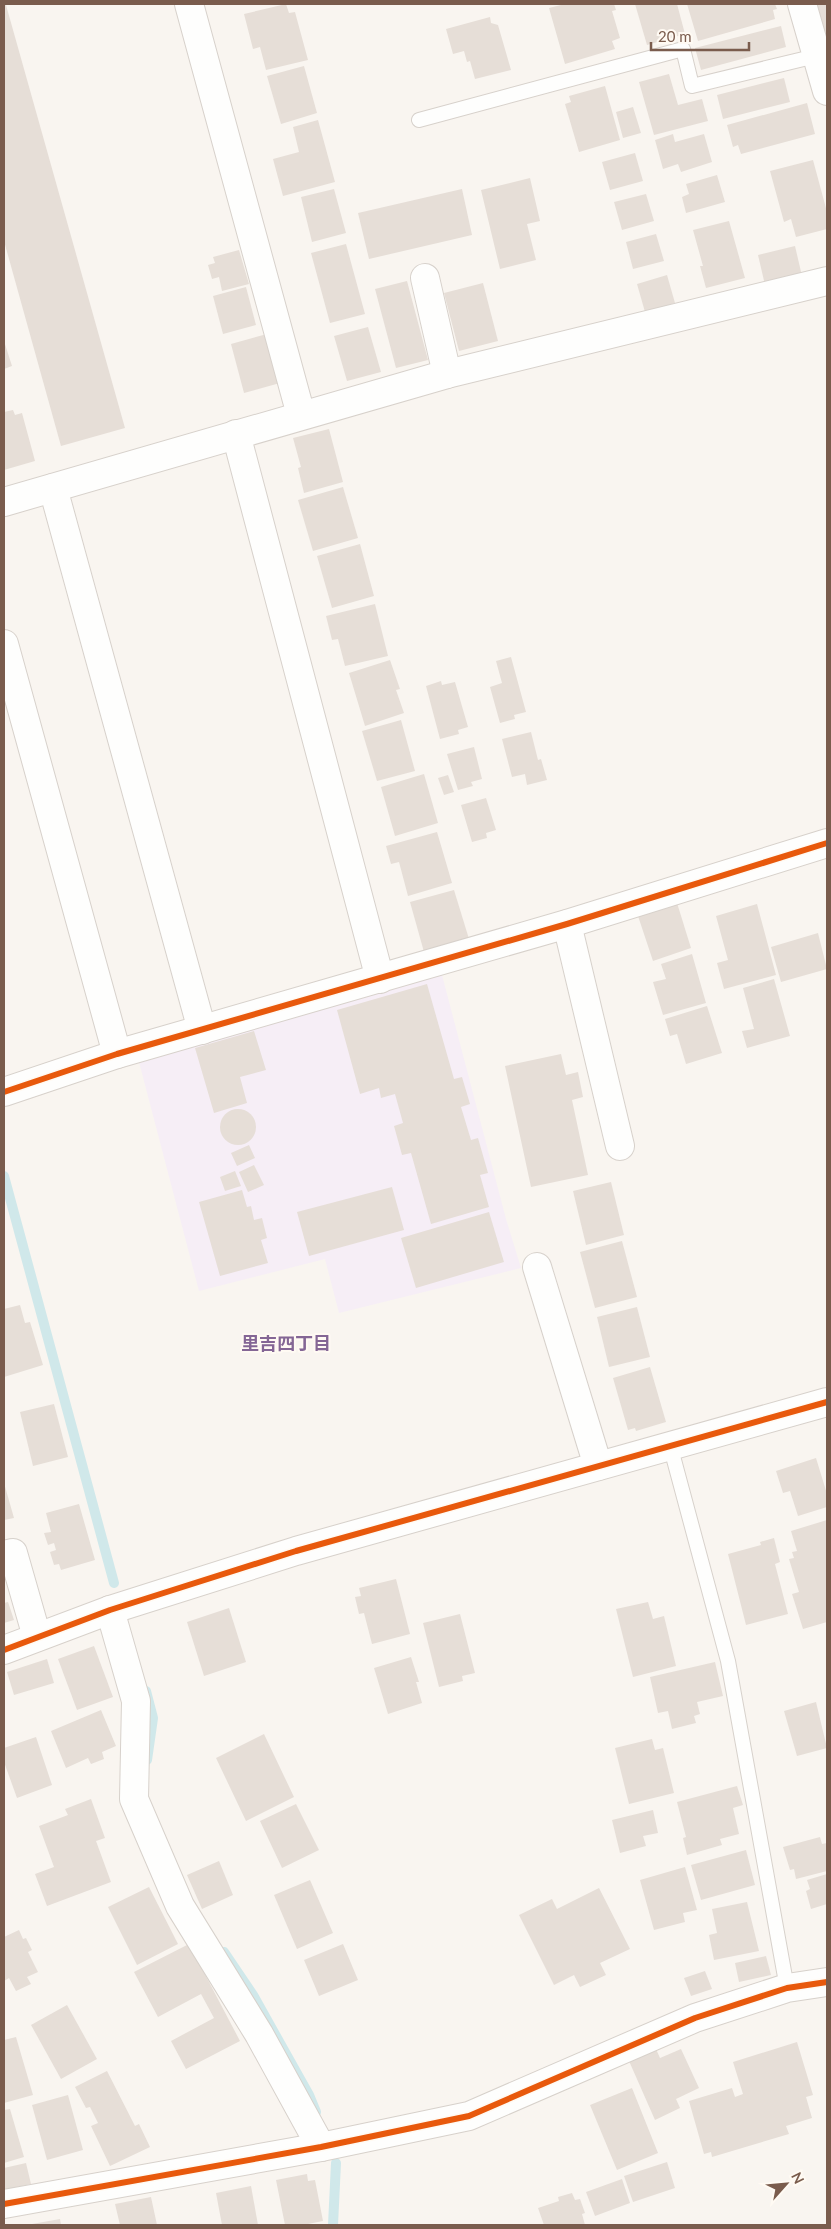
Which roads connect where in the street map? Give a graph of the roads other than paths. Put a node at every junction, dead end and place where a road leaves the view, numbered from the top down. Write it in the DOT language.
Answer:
graph roads {
  1 [pos="189,4"];
  2 [pos="802,4"];
  3 [pos="816,56"];
  4 [pos="827,91"];
  5 [pos="419,120"];
  6 [pos="425,278"];
  7 [pos="827,281"];
  8 [pos="447,374"];
  9 [pos="301,414"];
  10 [pos="236,434"];
  11 [pos="53,488"];
  12 [pos="4,502"];
  13 [pos="4,644"];
  14 [pos="827,843"];
  15 [pos="567,924"];
  16 [pos="380,978"];
  17 [pos="202,1030"];
  18 [pos="117,1054"];
  19 [pos="4,1092"];
  20 [pos="620,1146"];
  21 [pos="537,1267"];
  22 [pos="827,1402"];
  23 [pos="670,1445"];
  24 [pos="598,1466"];
  25 [pos="4,1555"];
  26 [pos="110,1610"];
  27 [pos="36,1637"];
  28 [pos="4,1650"];
  29 [pos="827,1982"];
  30 [pos="787,1988"];
  31 [pos="321,2147"];
  32 [pos="4,2204"];
  1 -- 9 [label="street"];
  2 -- 3 [label="street"];
  3 -- 4 [label="street"];
  3 -- 5 [label="lane"];
  6 -- 8 [label="street"];
  7 -- 8 [label="street"];
  8 -- 9 [label="street"];
  9 -- 10 [label="street"];
  10 -- 11 [label="street"];
  10 -- 16 [label="street"];
  11 -- 12 [label="street"];
  11 -- 17 [label="street"];
  13 -- 18 [label="street"];
  14 -- 15 [label="street"];
  15 -- 16 [label="street"];
  15 -- 20 [label="street"];
  16 -- 17 [label="street"];
  17 -- 18 [label="street"];
  18 -- 19 [label="street"];
  21 -- 24 [label="street"];
  22 -- 23 [label="street"];
  23 -- 24 [label="street"];
  23 -- 30 [label="lane"];
  24 -- 26 [label="street"];
  25 -- 27 [label="street"];
  26 -- 27 [label="street"];
  26 -- 31 [label="street"];
  27 -- 28 [label="street"];
  29 -- 30 [label="street"];
  30 -- 31 [label="street"];
  31 -- 32 [label="street"];
}
